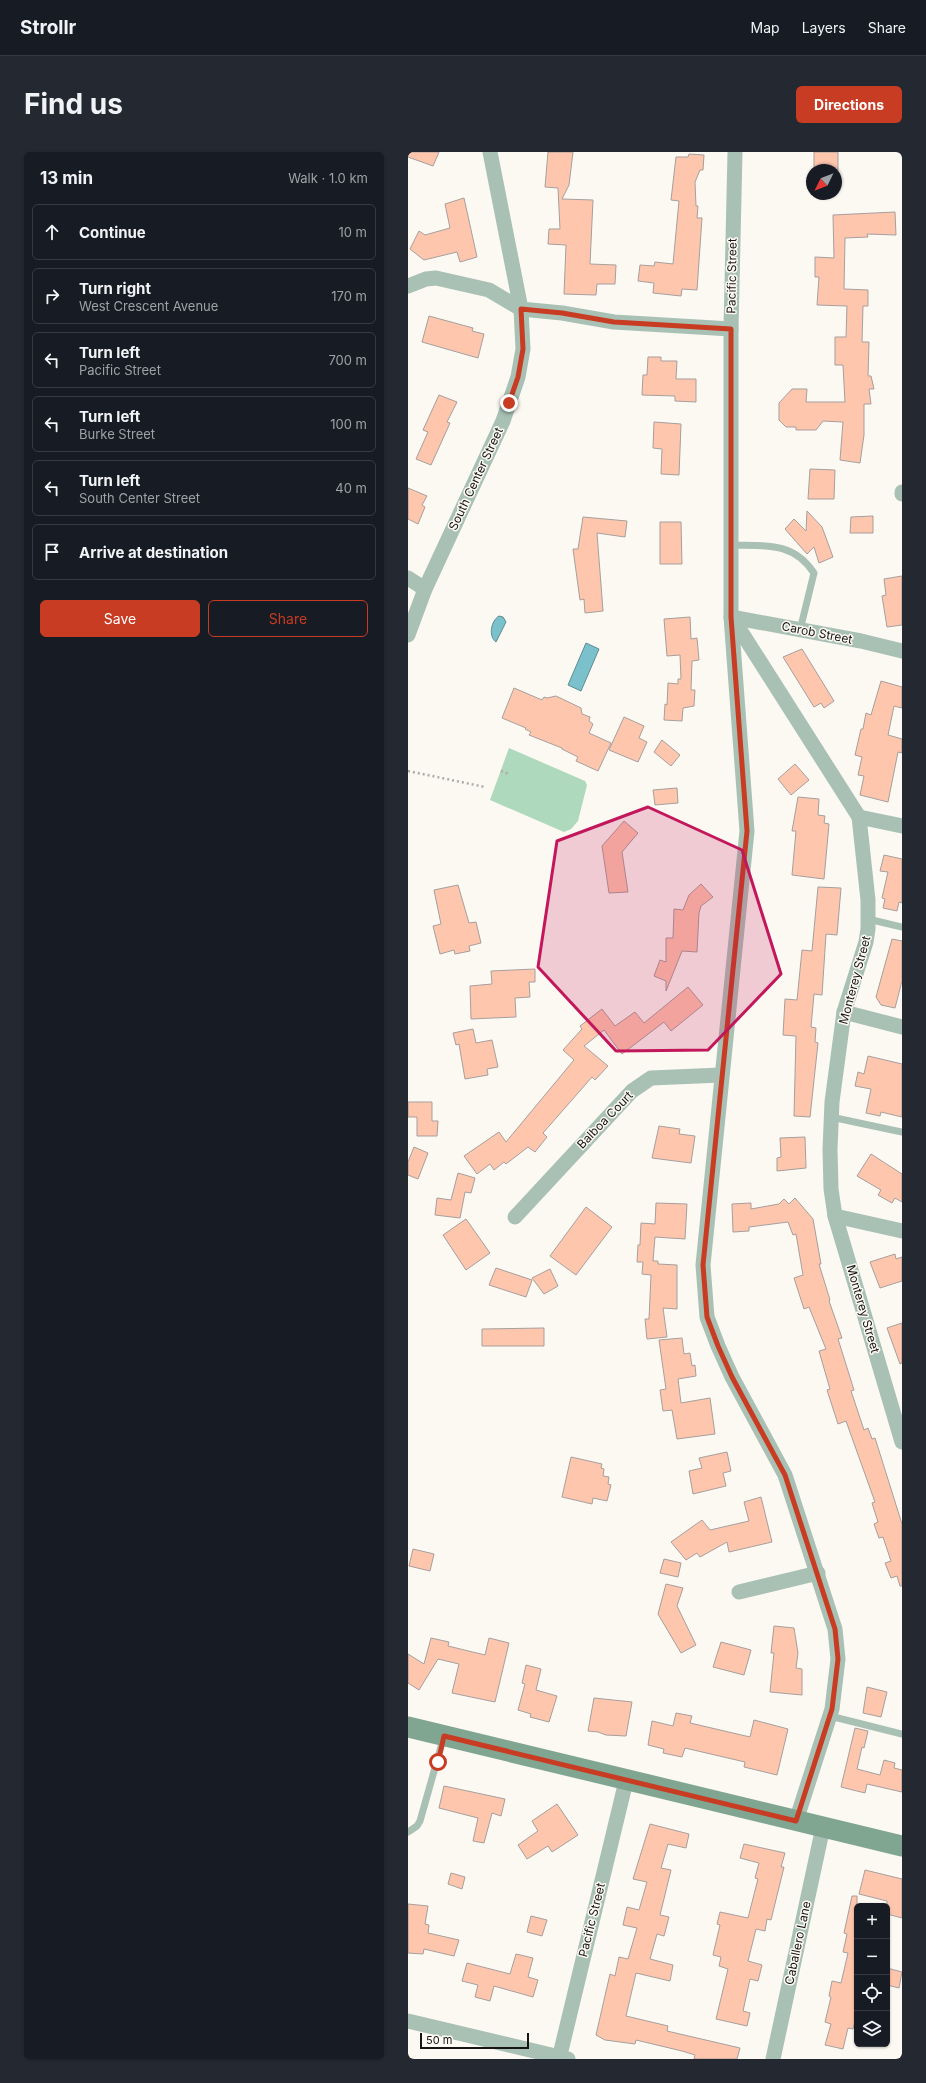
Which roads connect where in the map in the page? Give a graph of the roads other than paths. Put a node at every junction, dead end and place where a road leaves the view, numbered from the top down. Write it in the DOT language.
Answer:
graph roads {
  1 [pos="490,152"];
  2 [pos="735,152"];
  3 [pos="408,286"];
  4 [pos="521,309"];
  5 [pos="731,329"];
  6 [pos="731,545"];
  7 [pos="408,578"];
  8 [pos="425,589"];
  9 [pos="731,617"];
  10 [pos="800,630"];
  11 [pos="408,635"];
  12 [pos="902,651"];
  13 [pos="859,817"];
  14 [pos="902,826"];
  15 [pos="868,918"];
  16 [pos="902,927"];
  17 [pos="844,1012"];
  18 [pos="902,1027"];
  19 [pos="721,1075"];
  20 [pos="831,1117"];
  21 [pos="902,1132"];
  22 [pos="835,1216"];
  23 [pos="515,1217"];
  24 [pos="902,1231"];
  25 [pos="902,1442"];
  26 [pos="818,1573"];
  27 [pos="739,1592"];
  28 [pos="830,1716"];
  29 [pos="408,1727"];
  30 [pos="902,1734"];
  31 [pos="444,1736"];
  32 [pos="626,1781"];
  33 [pos="796,1821"];
  34 [pos="823,1827"];
  35 [pos="408,1832"];
  36 [pos="902,1846"];
  37 [pos="408,2022"];
  38 [pos="562,2058"];
  39 [pos="772,2059"];
  1 -- 4 [label="street, South Center Street"];
  2 -- 5 [label="street, Pacific Street"];
  3 -- 4 [label="street"];
  4 -- 5 [label="street"];
  4 -- 8 [label="street, South Center Street"];
  5 -- 6 [label="street, Pacific Street"];
  6 -- 9 [label="street, Pacific Street"];
  6 -- 10 [label="lane"];
  7 -- 8 [label="street"];
  8 -- 11 [label="street, South Center Street"];
  9 -- 10 [label="street, Carob Street"];
  9 -- 13 [label="street, Monterey Street"];
  9 -- 19 [label="street, Pacific Street"];
  10 -- 12 [label="street, Carob Street"];
  13 -- 14 [label="street"];
  13 -- 15 [label="street, Monterey Street"];
  15 -- 16 [label="lane"];
  15 -- 17 [label="street, Monterey Street"];
  17 -- 18 [label="street"];
  17 -- 20 [label="street, Monterey Street"];
  19 -- 23 [label="street, Balboa Court"];
  19 -- 26 [label="street, Pacific Street"];
  20 -- 21 [label="lane"];
  20 -- 22 [label="street, Monterey Street"];
  22 -- 24 [label="street"];
  22 -- 25 [label="street, Monterey Street"];
  26 -- 27 [label="street"];
  26 -- 28 [label="street, Pacific Street"];
  28 -- 30 [label="lane"];
  28 -- 33 [label="street, Pacific Street"];
  29 -- 31 [label="street"];
  31 -- 32 [label="street"];
  31 -- 35 [label="lane"];
  32 -- 33 [label="street"];
  32 -- 38 [label="street, Pacific Street"];
  33 -- 34 [label="street"];
  34 -- 36 [label="street"];
  34 -- 39 [label="street, Caballero Lane"];
  37 -- 38 [label="street"];
}
